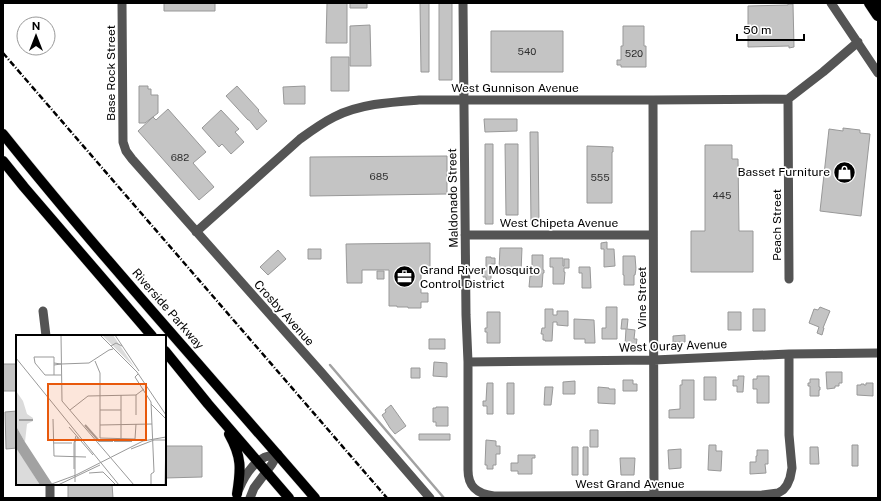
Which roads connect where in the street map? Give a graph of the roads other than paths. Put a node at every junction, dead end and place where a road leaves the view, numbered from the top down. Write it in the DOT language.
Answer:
graph roads {
  1 [pos="122,3"];
  2 [pos="463,3"];
  3 [pos="831,3"];
  4 [pos="870,3"];
  5 [pos="878,15"];
  6 [pos="858,42"];
  7 [pos="878,73"];
  8 [pos="788,99"];
  9 [pos="464,100"];
  10 [pos="653,100"];
  11 [pos="3,134"];
  12 [pos="123,142"];
  13 [pos="3,161"];
  14 [pos="196,232"];
  15 [pos="465,235"];
  16 [pos="653,235"];
  17 [pos="789,279"];
  18 [pos="43,311"];
  19 [pos="46,335"];
  20 [pos="151,335"];
  21 [pos="166,352"];
  22 [pos="878,353"];
  23 [pos="789,354"];
  24 [pos="654,360"];
  25 [pos="468,362"];
  26 [pos="220,417"];
  27 [pos="278,454"];
  28 [pos="258,462"];
  29 [pos="267,472"];
  30 [pos="50,485"];
  31 [pos="473,487"];
  32 [pos="236,496"];
  33 [pos="654,496"];
  34 [pos="50,498"];
  35 [pos="250,498"];
  36 [pos="289,498"];
  37 [pos="316,498"];
  38 [pos="430,498"];
  1 -- 12 [label="street, Base Rock Street"];
  2 -- 9 [label="street, Maldonado Street"];
  3 -- 6 [label="street"];
  4 -- 5 [label="highway"];
  6 -- 7 [label="street"];
  6 -- 8 [label="street"];
  8 -- 10 [label="street, West Gunnison Avenue"];
  8 -- 17 [label="street, Peach Street"];
  9 -- 10 [label="street, West Gunnison Avenue"];
  9 -- 14 [label="street, West Gunnison Avenue"];
  9 -- 15 [label="street, Maldonado Street"];
  10 -- 16 [label="street, Vine Street"];
  11 -- 27 [label="main road, Riverside Parkway"];
  12 -- 14 [label="street, Crosby Avenue"];
  13 -- 20 [label="main road"];
  14 -- 38 [label="street, Crosby Avenue"];
  15 -- 16 [label="street, West Chipeta Avenue"];
  15 -- 25 [label="street, Maldonado Street"];
  16 -- 24 [label="street, Vine Street"];
  18 -- 19 [label="street"];
  21 -- 26 [label="main road"];
  22 -- 23 [label="street, West Ouray Avenue"];
  23 -- 24 [label="street, West Ouray Avenue"];
  23 -- 33 [label="street, West Grand Avenue"];
  24 -- 25 [label="street, West Ouray Avenue"];
  24 -- 33 [label="street, Vine Street"];
  25 -- 31 [label="street, Maldonado Street"];
  26 -- 28 [label="main road"];
  26 -- 32 [label="main road"];
  27 -- 28 [label="street"];
  27 -- 29 [label="street"];
  27 -- 37 [label="main road, Riverside Parkway"];
  28 -- 29 [label="main road"];
  28 -- 32 [label="street"];
  29 -- 35 [label="street"];
  29 -- 36 [label="main road"];
  30 -- 34 [label="street"];
  31 -- 33 [label="street, West Grand Avenue"];
}
